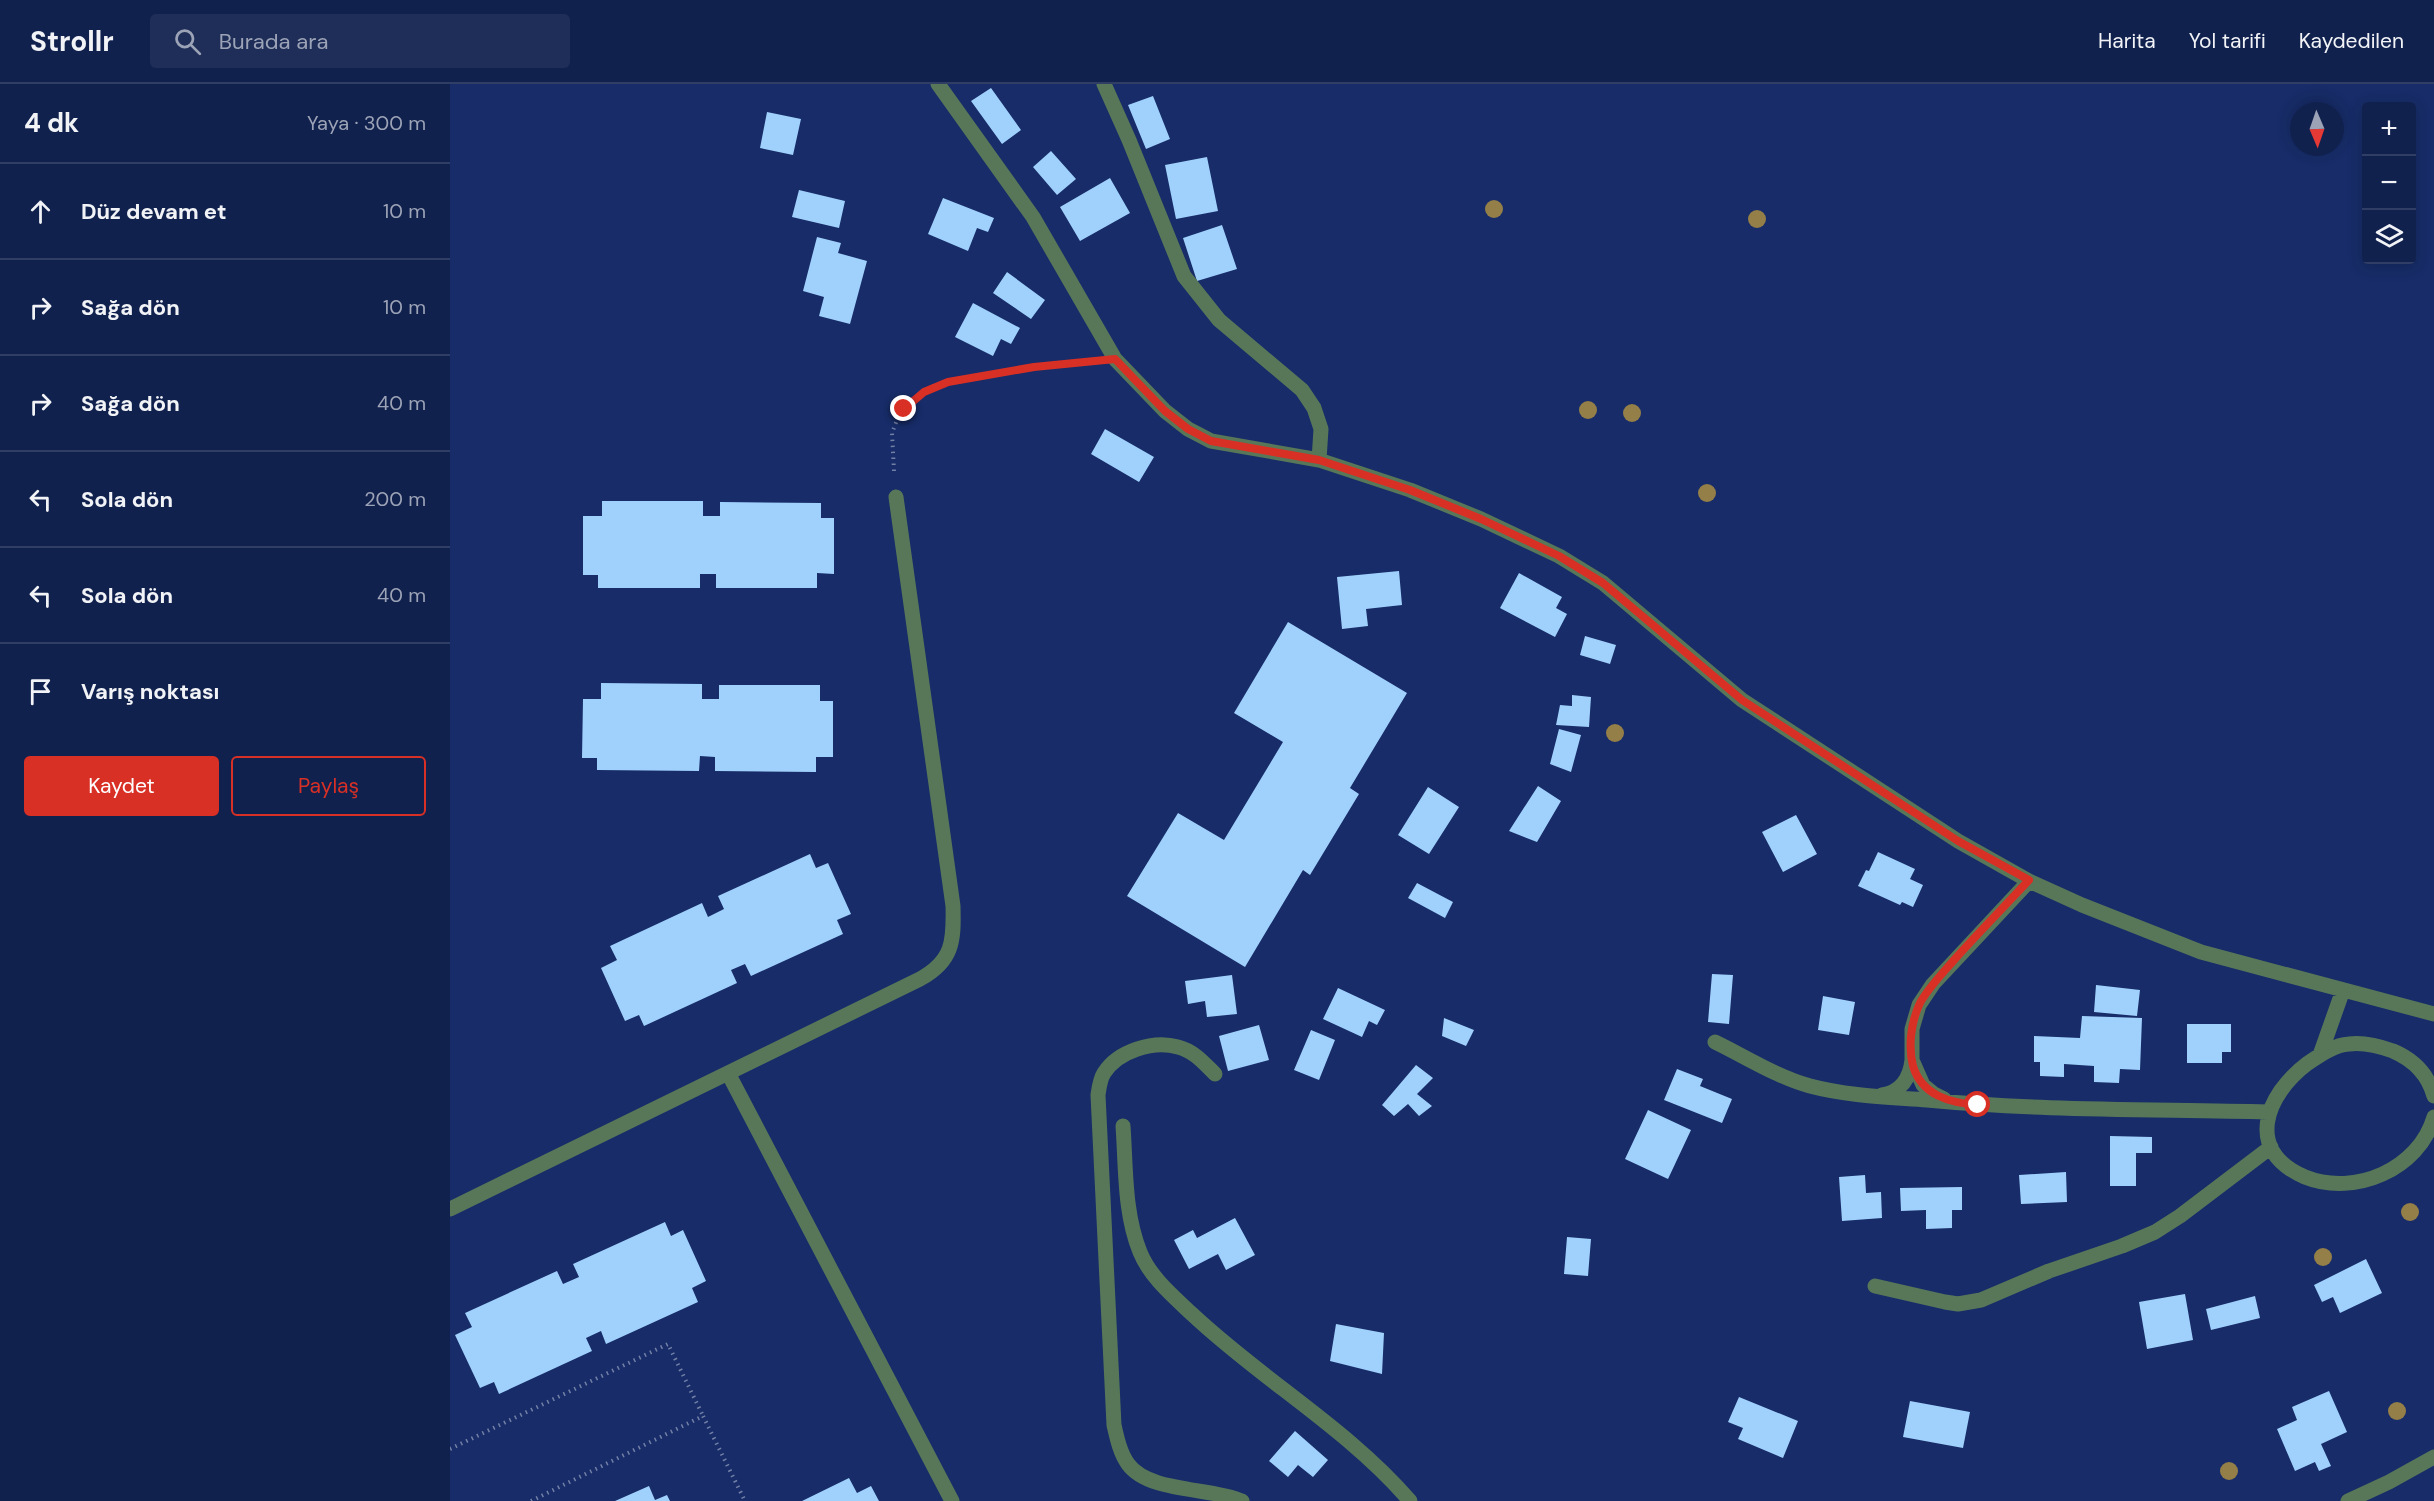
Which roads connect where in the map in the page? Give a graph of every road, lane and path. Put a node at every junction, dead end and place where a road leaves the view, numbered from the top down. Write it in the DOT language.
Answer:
graph roads {
  1 [pos="938,84"];
  2 [pos="1104,84"];
  3 [pos="1115,359"];
  4 [pos="1319,460"];
  5 [pos="896,496"];
  6 [pos="2029,880"];
  7 [pos="2343,990"];
  8 [pos="2434,1014"];
  9 [pos="1715,1042"];
  10 [pos="2320,1055"];
  11 [pos="1912,1060"];
  12 [pos="728,1073"];
  13 [pos="1215,1074"];
  14 [pos="1872,1095"];
  15 [pos="2434,1096"];
  16 [pos="1963,1104"];
  17 [pos="2268,1112"];
  18 [pos="2434,1117"];
  19 [pos="1123,1126"];
  20 [pos="2271,1147"];
  21 [pos="450,1209"];
  22 [pos="1875,1286"];
  23 [pos="703,1416"];
  24 [pos="450,1449"];
  25 [pos="2434,1456"];
  26 [pos="531,1501"];
  27 [pos="745,1501"];
  28 [pos="952,1501"];
  29 [pos="1242,1501"];
  30 [pos="1410,1501"];
  31 [pos="2348,1501"];
  1 -- 3 [label="street"];
  2 -- 4 [label="street"];
  3 -- 4 [label="street"];
  3 -- 5 [label="path"];
  4 -- 6 [label="street"];
  5 -- 12 [label="street"];
  6 -- 7 [label="street"];
  6 -- 11 [label="street"];
  7 -- 8 [label="street"];
  7 -- 10 [label="street"];
  9 -- 14 [label="street"];
  10 -- 15 [label="street"];
  10 -- 17 [label="street"];
  11 -- 14 [label="street"];
  11 -- 16 [label="street"];
  12 -- 21 [label="street"];
  12 -- 28 [label="street"];
  13 -- 29 [label="street"];
  14 -- 16 [label="street"];
  16 -- 17 [label="street"];
  17 -- 20 [label="street"];
  18 -- 20 [label="street"];
  19 -- 30 [label="street"];
  20 -- 22 [label="street"];
  23 -- 24 [label="path"];
  23 -- 26 [label="path"];
  23 -- 27 [label="path"];
  25 -- 31 [label="street"];
}
